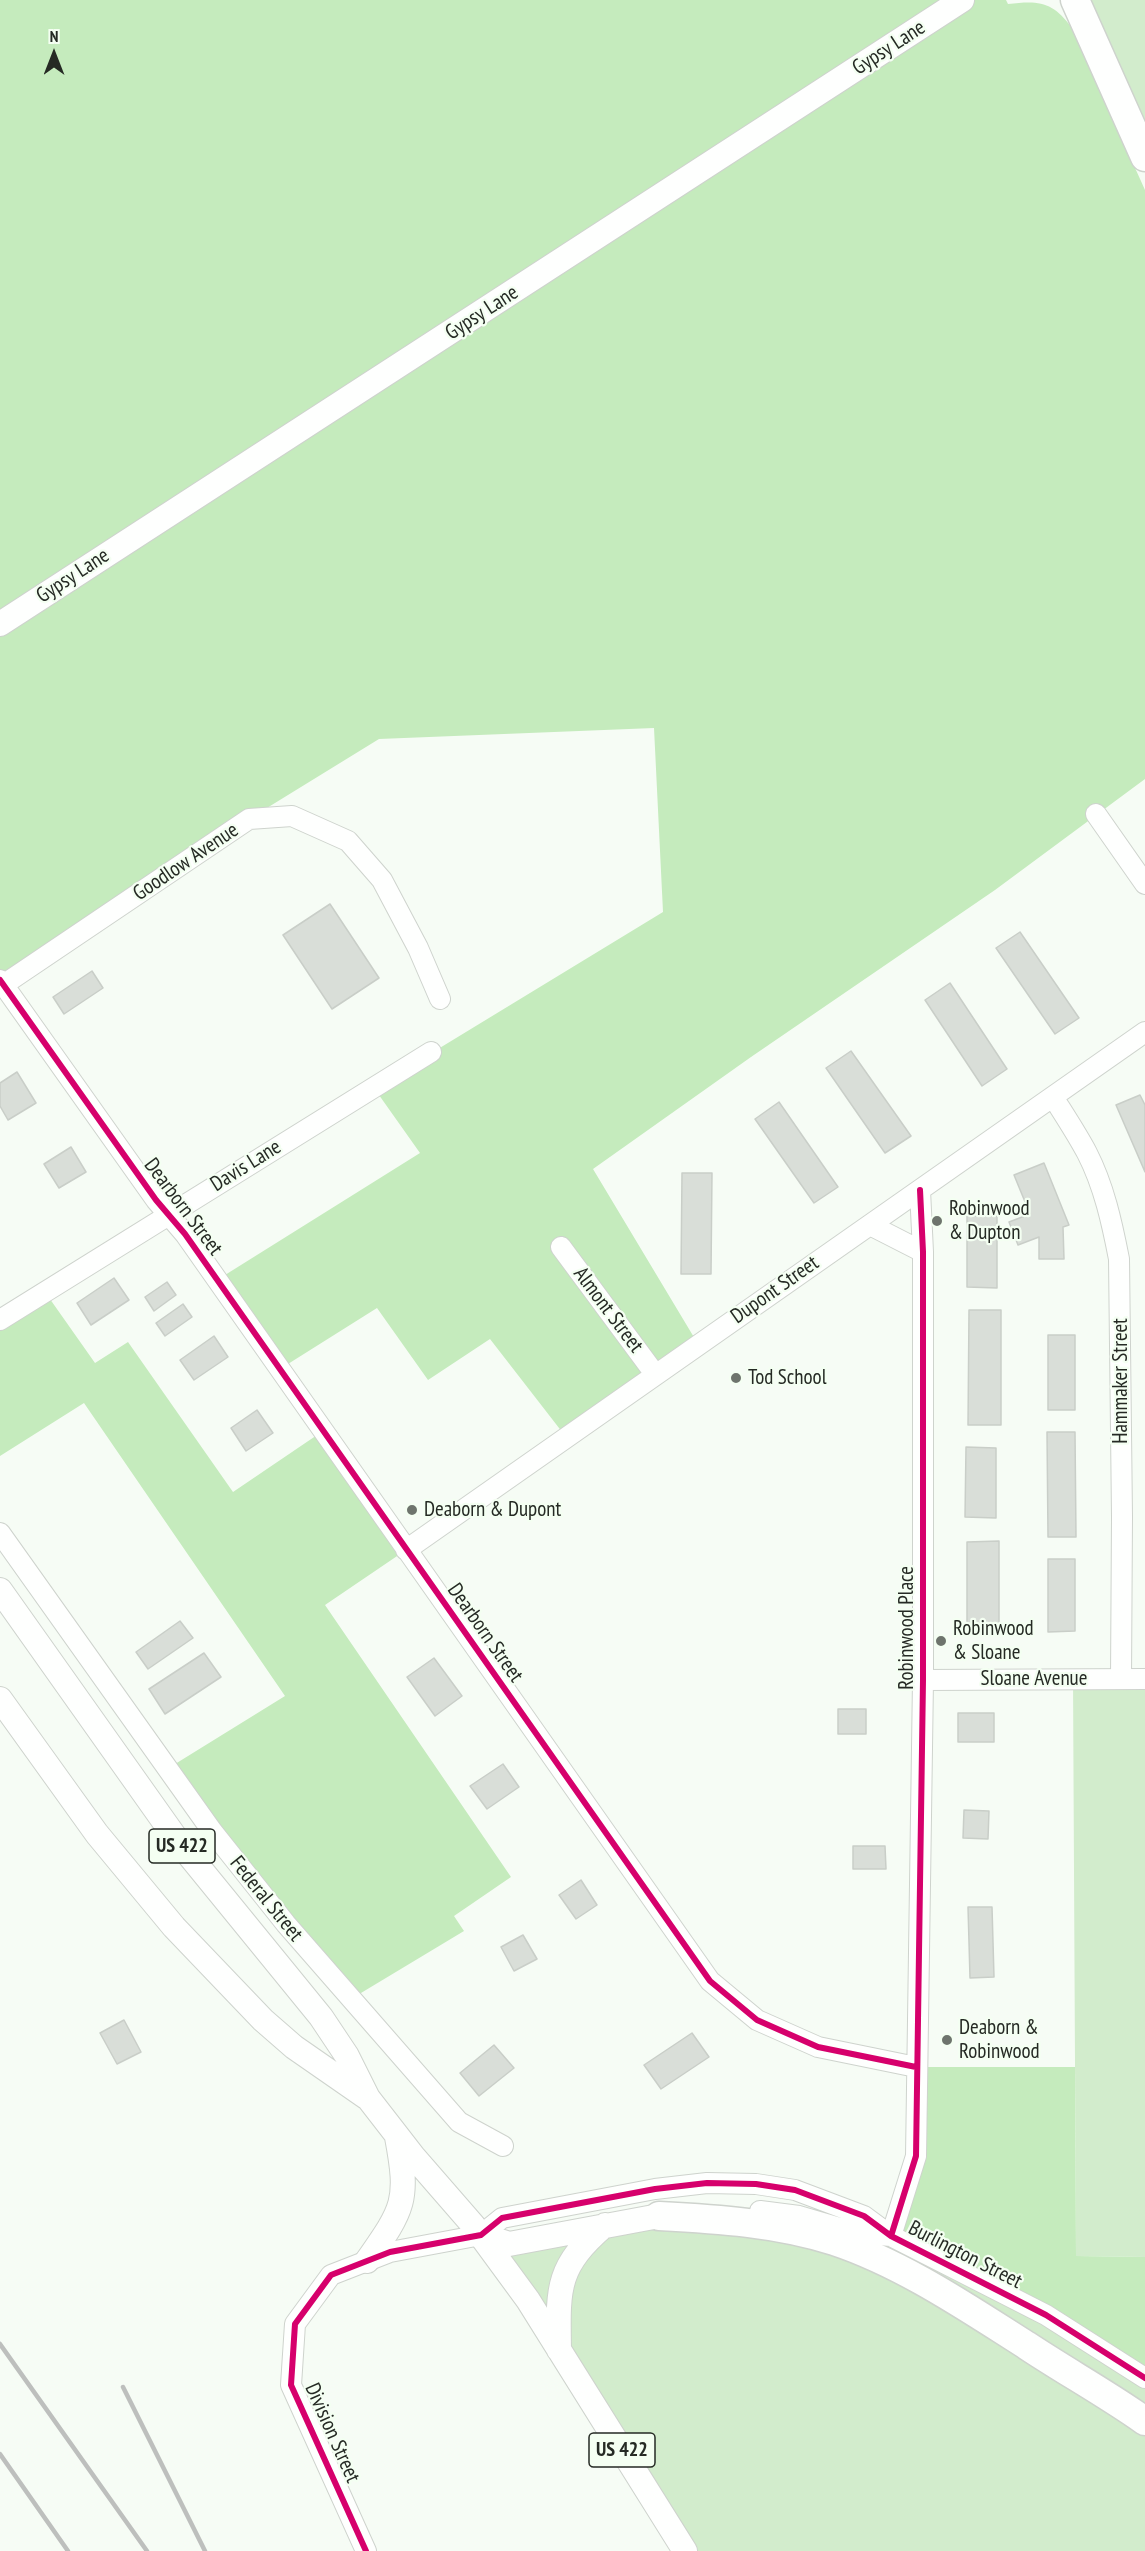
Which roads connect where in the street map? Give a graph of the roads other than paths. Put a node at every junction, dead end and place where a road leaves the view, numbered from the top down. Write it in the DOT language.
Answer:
graph roads {
  1 [pos="962,0"];
  2 [pos="1075,0"];
  3 [pos="1145,157"];
  4 [pos="0,624"];
  5 [pos="1096,814"];
  6 [pos="1145,884"];
  7 [pos="2,982"];
  8 [pos="440,999"];
  9 [pos="1145,1032"];
  10 [pos="431,1052"];
  11 [pos="1053,1097"];
  12 [pos="920,1190"];
  13 [pos="169,1215"];
  14 [pos="870,1225"];
  15 [pos="561,1247"];
  16 [pos="923,1252"];
  17 [pos="0,1320"];
  18 [pos="656,1374"];
  19 [pos="0,1533"];
  20 [pos="406,1550"];
  21 [pos="0,1590"];
  22 [pos="1145,1678"];
  23 [pos="1120,1679"];
  24 [pos="923,1680"];
  25 [pos="0,1698"];
  26 [pos="916,2067"];
  27 [pos="368,2098"];
  28 [pos="397,2134"];
  29 [pos="503,2146"];
  30 [pos="659,2216"];
  31 [pos="605,2225"];
  32 [pos="481,2235"];
  33 [pos="891,2235"];
  34 [pos="367,2261"];
  35 [pos="559,2350"];
  36 [pos="1145,2378"];
  37 [pos="1145,2421"];
  38 [pos="366,2551"];
  39 [pos="685,2551"];
  1 -- 4 [label="main road, Gypsy Lane"];
  2 -- 3 [label="highway"];
  5 -- 6 [label="street"];
  7 -- 8 [label="street, Goodlow Avenue"];
  7 -- 13 [label="street, Dearborn Street"];
  9 -- 11 [label="street, Dupont Street"];
  10 -- 13 [label="street, Davis Lane"];
  11 -- 12 [label="street, Dupont Street"];
  11 -- 23 [label="street, Hammaker Street"];
  12 -- 14 [label="street, Dupont Street"];
  12 -- 16 [label="street, Robinwood Place"];
  13 -- 17 [label="street, Davis Lane"];
  13 -- 20 [label="street, Dearborn Street"];
  14 -- 16 [label="street"];
  14 -- 18 [label="street, Dupont Street"];
  15 -- 18 [label="street, Almont Street"];
  16 -- 24 [label="street, Robinwood Place"];
  18 -- 20 [label="street, Dupont Street"];
  19 -- 29 [label="street, Federal Street"];
  20 -- 26 [label="street, Dearborn Street"];
  21 -- 27 [label="main road, US 422"];
  22 -- 23 [label="street, Sloane Avenue"];
  23 -- 24 [label="street, Sloane Avenue"];
  24 -- 26 [label="street, Robinwood Place"];
  25 -- 27 [label="main road, US 422"];
  26 -- 33 [label="street"];
  27 -- 28 [label="main road, US 422"];
  28 -- 32 [label="main road, US 422"];
  28 -- 34 [label="main road"];
  30 -- 31 [label="main road, Burlington Street"];
  30 -- 33 [label="street, Burlington Street"];
  30 -- 37 [label="highway"];
  31 -- 32 [label="main road, Burlington Street"];
  31 -- 35 [label="main road"];
  32 -- 33 [label="street, Burlington Street"];
  32 -- 34 [label="street, Division Street"];
  32 -- 35 [label="main road, US 422"];
  33 -- 36 [label="street, Burlington Street"];
  34 -- 38 [label="street, Division Street"];
  35 -- 39 [label="main road, US 422"];
}
